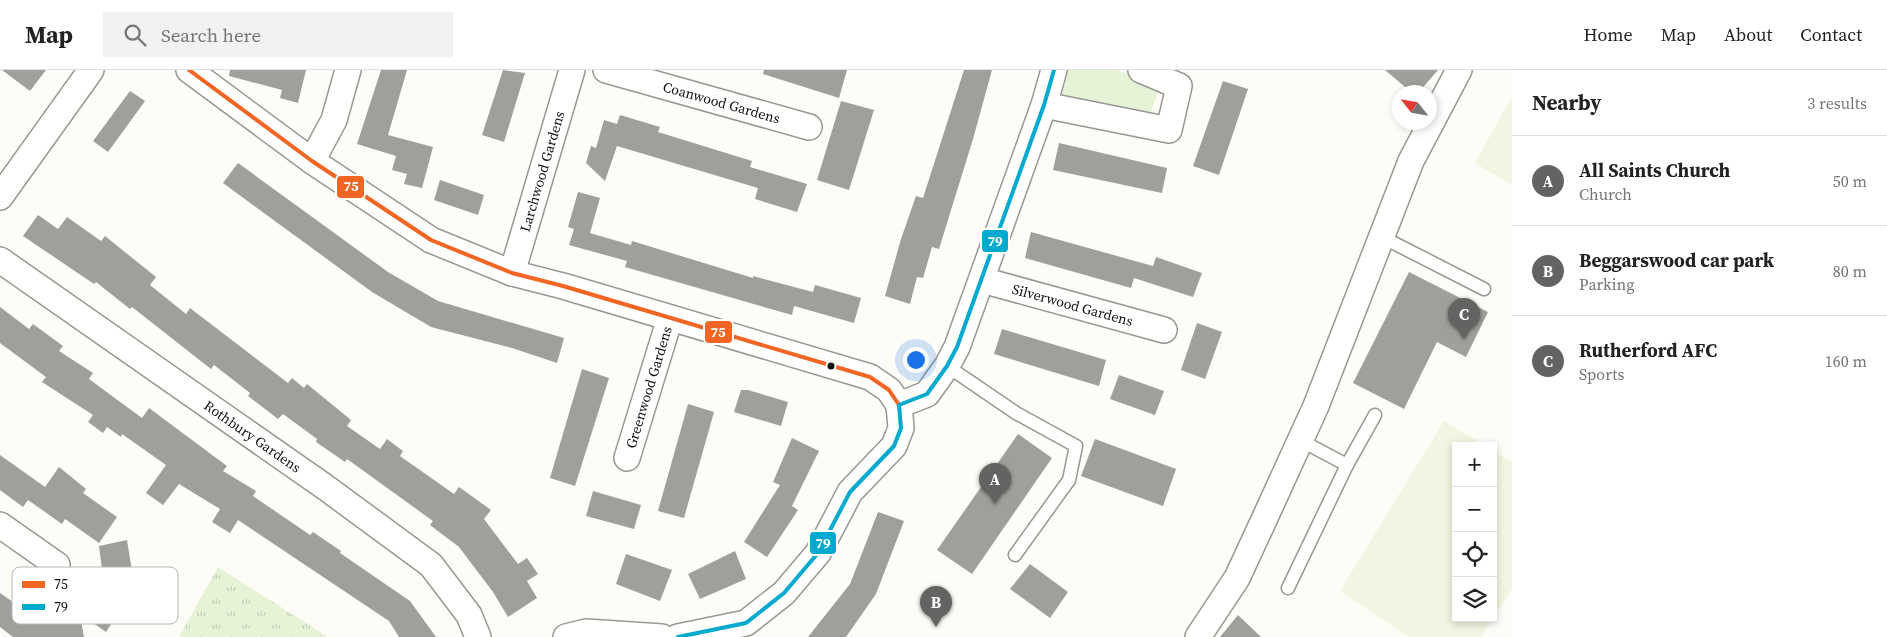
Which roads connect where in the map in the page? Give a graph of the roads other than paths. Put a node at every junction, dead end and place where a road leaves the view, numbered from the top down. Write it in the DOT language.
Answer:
graph roads {
  1 [pos="91,70"];
  2 [pos="189,70"];
  3 [pos="348,70"];
  4 [pos="572,70"];
  5 [pos="606,70"];
  6 [pos="1054,70"];
  7 [pos="1141,70"];
  8 [pos="1459,70"];
  9 [pos="1044,104"];
  10 [pos="809,127"];
  11 [pos="312,160"];
  12 [pos="0,197"];
  13 [pos="1382,236"];
  14 [pos="0,260"];
  15 [pos="512,273"];
  16 [pos="982,280"];
  17 [pos="1484,289"];
  18 [pos="670,318"];
  19 [pos="1164,330"];
  20 [pos="947,366"];
  21 [pos="899,405"];
  22 [pos="1375,415"];
  23 [pos="1300,440"];
  24 [pos="626,458"];
  25 [pos="1347,465"];
  26 [pos="0,526"];
  27 [pos="1015,555"];
  28 [pos="57,565"];
  29 [pos="1288,588"];
  30 [pos="749,630"];
  31 [pos="478,637"];
  32 [pos="566,637"];
  33 [pos="662,637"];
  34 [pos="678,637"];
  35 [pos="1198,637"];
  1 -- 12 [label="street"];
  2 -- 11 [label="street"];
  3 -- 11 [label="street"];
  4 -- 15 [label="street, Larchwood Gardens"];
  5 -- 10 [label="street, Coanwood Gardens"];
  6 -- 9 [label="street"];
  7 -- 9 [label="street"];
  8 -- 13 [label="street"];
  9 -- 16 [label="street"];
  11 -- 15 [label="street"];
  13 -- 17 [label="lane"];
  13 -- 23 [label="street"];
  14 -- 31 [label="street, Rothbury Gardens"];
  15 -- 18 [label="street"];
  16 -- 19 [label="street, Silverwood Gardens"];
  16 -- 20 [label="street"];
  18 -- 21 [label="street"];
  18 -- 24 [label="street, Greenwood Gardens"];
  20 -- 21 [label="street"];
  20 -- 27 [label="lane"];
  21 -- 30 [label="street"];
  22 -- 25 [label="lane"];
  23 -- 25 [label="lane"];
  23 -- 35 [label="street"];
  25 -- 29 [label="lane"];
  26 -- 28 [label="street"];
  30 -- 34 [label="street"];
  32 -- 33 [label="street"];
}
